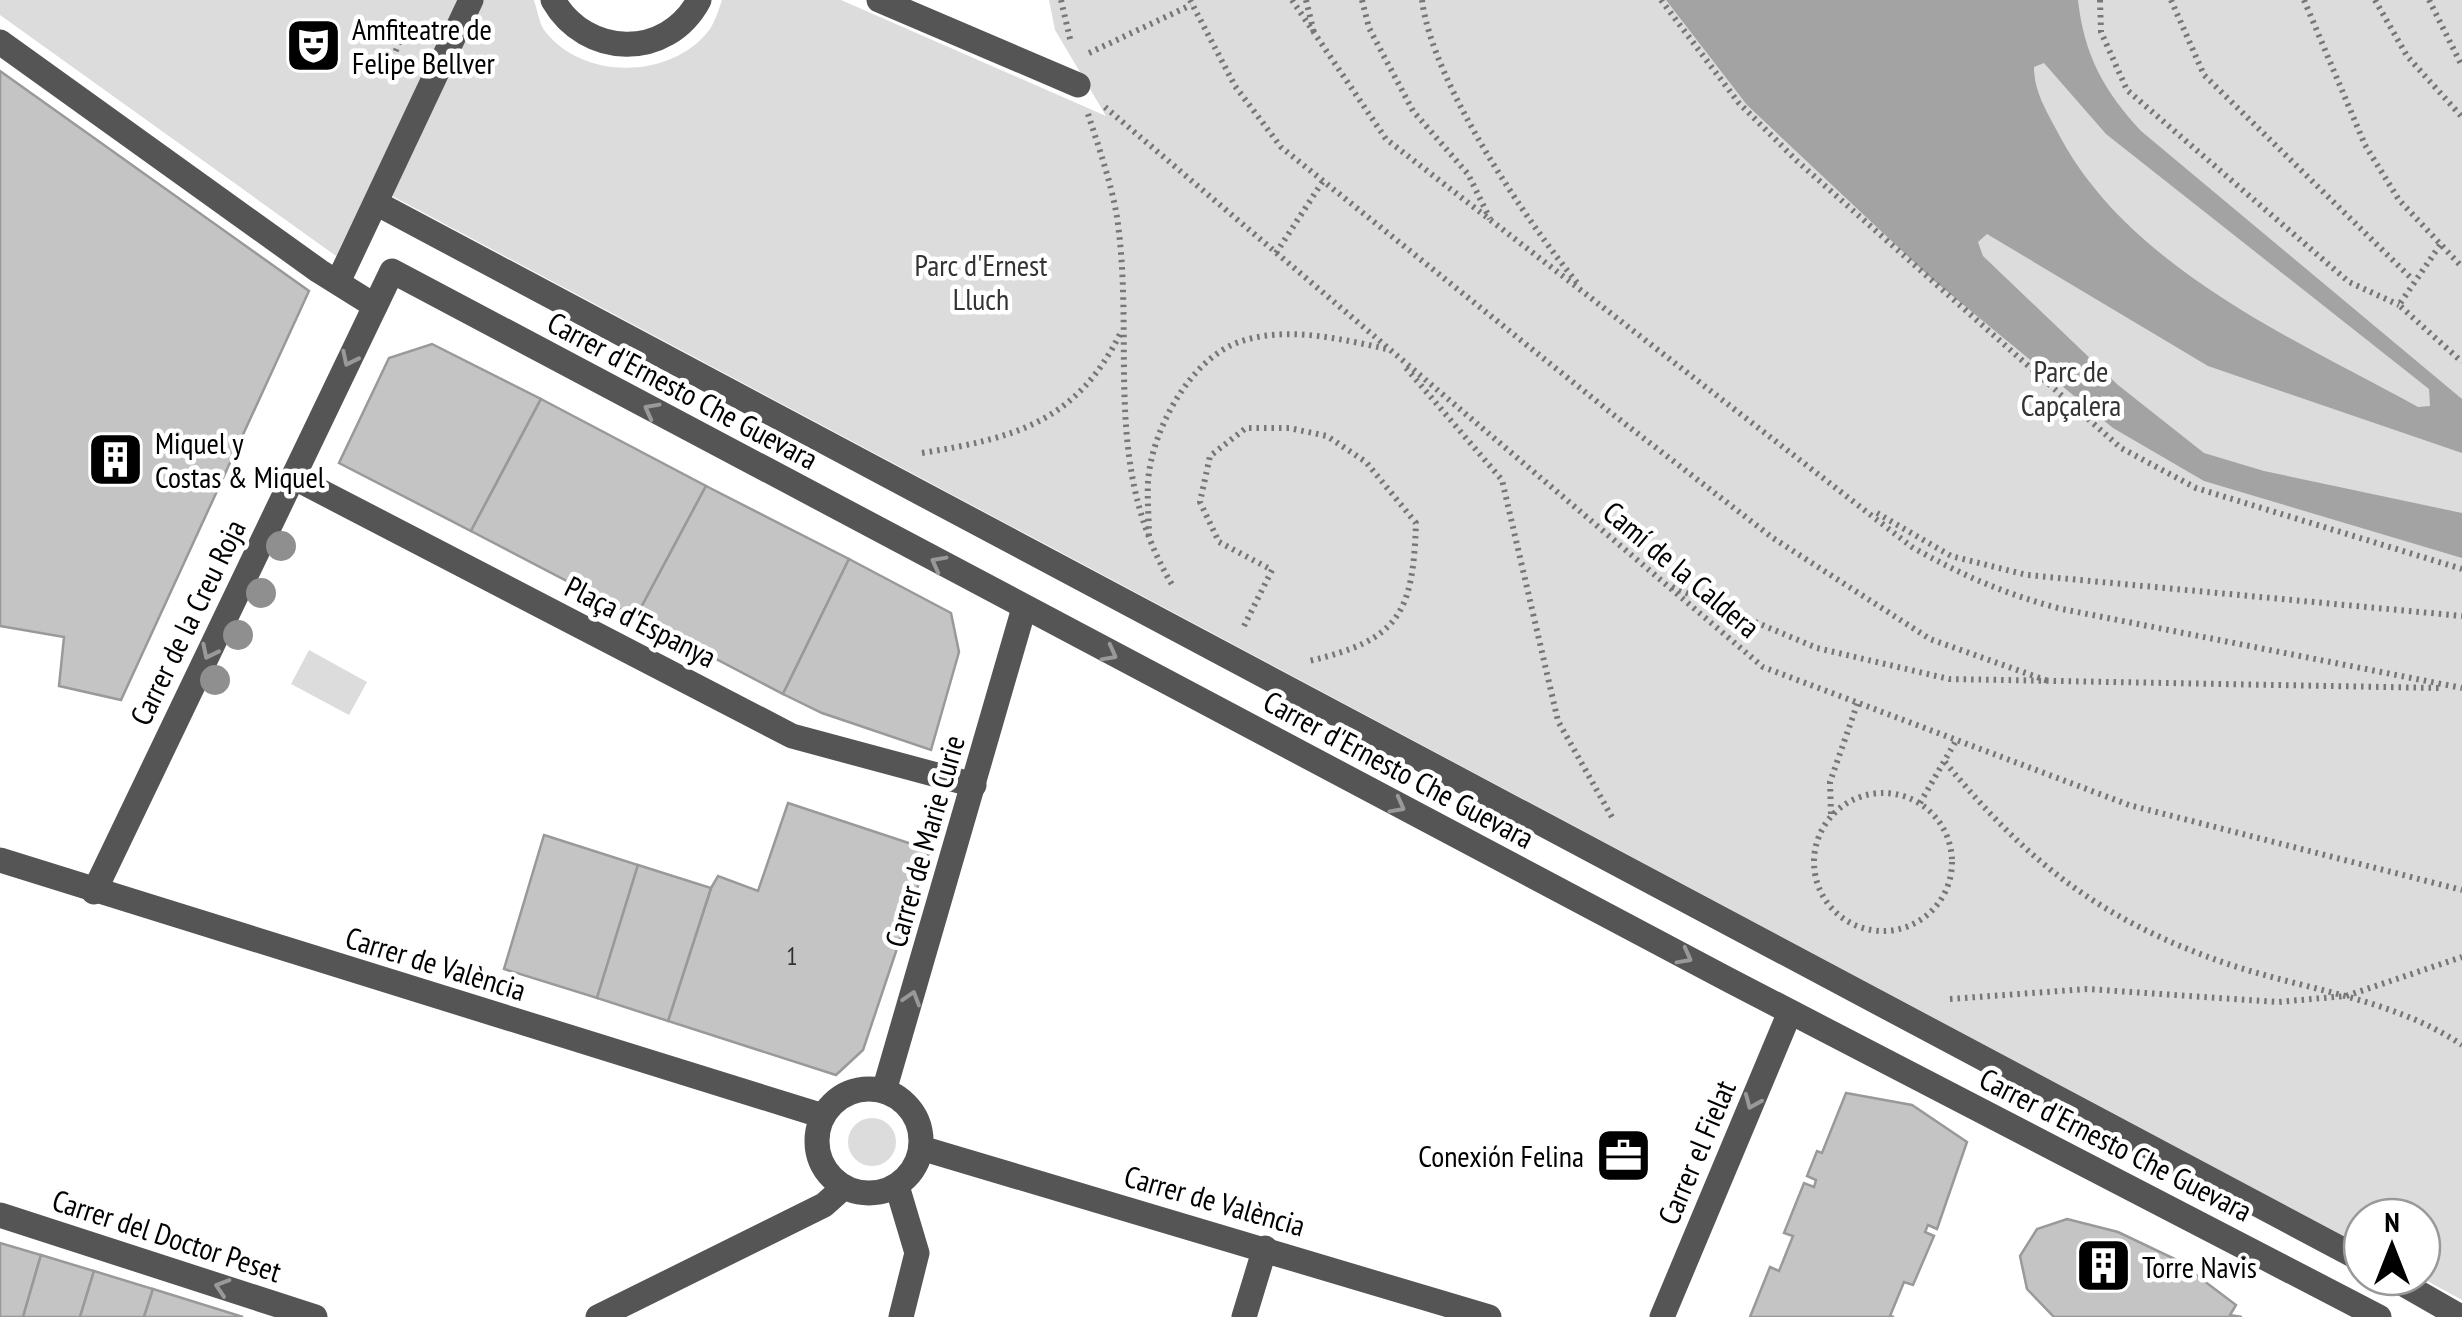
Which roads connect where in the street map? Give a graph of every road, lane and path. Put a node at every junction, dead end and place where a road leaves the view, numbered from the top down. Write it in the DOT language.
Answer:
graph roads {
  1 [pos="471,0"];
  2 [pos="553,0"];
  3 [pos="699,0"];
  4 [pos="879,0"];
  5 [pos="1061,0"];
  6 [pos="1292,0"];
  7 [pos="1306,0"];
  8 [pos="1362,0"];
  9 [pos="1422,0"];
  10 [pos="1661,0"];
  11 [pos="2100,0"];
  12 [pos="2171,0"];
  13 [pos="2304,0"];
  14 [pos="2375,0"];
  15 [pos="2429,0"];
  16 [pos="1190,2"];
  17 [pos="1315,39"];
  18 [pos="0,42"];
  19 [pos="399,43"];
  20 [pos="390,64"];
  21 [pos="2462,66"];
  22 [pos="1076,72"];
  23 [pos="2462,118"];
  24 [pos="1323,181"];
  25 [pos="376,203"];
  26 [pos="1490,220"];
  27 [pos="2440,245"];
  28 [pos="1276,253"];
  29 [pos="2462,267"];
  30 [pos="392,271"];
  31 [pos="2413,280"];
  32 [pos="338,282"];
  33 [pos="1588,295"];
  34 [pos="2398,304"];
  35 [pos="375,306"];
  36 [pos="1122,330"];
  37 [pos="1390,350"];
  38 [pos="2462,362"];
  39 [pos="864,462"];
  40 [pos="293,477"];
  41 [pos="1834,484"];
  42 [pos="1149,548"];
  43 [pos="2462,569"];
  44 [pos="1666,584"];
  45 [pos="1176,592"];
  46 [pos="1024,608"];
  47 [pos="2462,616"];
  48 [pos="1228,656"];
  49 [pos="1292,661"];
  50 [pos="2051,682"];
  51 [pos="2461,688"];
  52 [pos="1858,702"];
  53 [pos="1957,740"];
  54 [pos="1945,762"];
  55 [pos="974,785"];
  56 [pos="1920,803"];
  57 [pos="1831,814"];
  58 [pos="1617,827"];
  59 [pos="0,842"];
  60 [pos="0,860"];
  61 [pos="30,870"];
  62 [pos="2462,890"];
  63 [pos="94,892"];
  64 [pos="2462,958"];
  65 [pos="2346,996"];
  66 [pos="1882,1004"];
  67 [pos="1790,1012"];
  68 [pos="2462,1045"];
  69 [pos="884,1091"];
  70 [pos="823,1116"];
  71 [pos="922,1148"];
  72 [pos="897,1186"];
  73 [pos="843,1188"];
  74 [pos="0,1214"];
  75 [pos="1265,1248"];
  76 [pos="2342,1249"];
  77 [pos="2426,1297"];
  78 [pos="1450,1311"];
  79 [pos="314,1317"];
  80 [pos="598,1317"];
  81 [pos="901,1317"];
  82 [pos="1244,1317"];
  83 [pos="1490,1317"];
  84 [pos="1662,1317"];
  85 [pos="2379,1317"];
  86 [pos="2461,1317"];
  1 -- 25 [label="street"];
  2 -- 3 [label="street"];
  4 -- 22 [label="street"];
  5 -- 22 [label="path"];
  6 -- 17 [label="path"];
  7 -- 17 [label="path"];
  8 -- 26 [label="path"];
  9 -- 33 [label="path"];
  10 -- 43 [label="path"];
  11 -- 34 [label="path"];
  12 -- 31 [label="path"];
  13 -- 27 [label="path"];
  14 -- 23 [label="path"];
  15 -- 21 [label="path"];
  16 -- 22 [label="path"];
  16 -- 24 [label="path"];
  17 -- 26 [label="path"];
  18 -- 32 [label="street"];
  19 -- 20 [label="path"];
  22 -- 28 [label="path, Camí de la Caldera"];
  22 -- 36 [label="path"];
  24 -- 28 [label="path"];
  24 -- 50 [label="path"];
  25 -- 32 [label="street"];
  25 -- 39 [label="street, Carrer d'Ernesto Che Guevara"];
  26 -- 33 [label="path"];
  27 -- 29 [label="path"];
  27 -- 31 [label="path"];
  28 -- 37 [label="path, Camí de la Caldera"];
  30 -- 35 [label="street, Carrer de la Creu Roja"];
  46 -- 30 [label="street, Carrer d'Ernesto Che Guevara, one-way"];
  31 -- 34 [label="path"];
  32 -- 35 [label="street"];
  33 -- 41 [label="path"];
  34 -- 38 [label="path"];
  35 -- 40 [label="street, Carrer de la Creu Roja, one-way"];
  36 -- 39 [label="path"];
  36 -- 42 [label="path"];
  37 -- 42 [label="path"];
  37 -- 44 [label="path, Camí de la Caldera"];
  37 -- 58 [label="path"];
  39 -- 48 [label="street, Carrer d'Ernesto Che Guevara"];
  40 -- 55 [label="street, Plaça d'Espanya"];
  40 -- 63 [label="street, Carrer de la Creu Roja, one-way"];
  41 -- 47 [label="path"];
  41 -- 51 [label="path"];
  42 -- 45 [label="path"];
  44 -- 50 [label="path"];
  44 -- 52 [label="path, Camí de la Caldera"];
  46 -- 55 [label="street, Carrer de Marie Curie"];
  46 -- 67 [label="street, Carrer d'Ernesto Che Guevara, one-way"];
  48 -- 49 [label="path"];
  48 -- 66 [label="street, Carrer d'Ernesto Che Guevara"];
  50 -- 51 [label="path"];
  52 -- 53 [label="path, Camí de la Caldera"];
  52 -- 57 [label="path"];
  53 -- 54 [label="path"];
  53 -- 62 [label="path, Camí de la Caldera"];
  54 -- 56 [label="path"];
  54 -- 65 [label="path"];
  69 -- 55 [label="street, Carrer de Marie Curie, one-way"];
  56 -- 57 [label="path"];
  56 -- 57 [label="path"];
  59 -- 61 [label="street"];
  60 -- 61 [label="street, Carrer de València"];
  61 -- 63 [label="street, Carrer de València"];
  63 -- 70 [label="street, Carrer de València"];
  64 -- 65 [label="path"];
  65 -- 66 [label="path"];
  65 -- 68 [label="path"];
  66 -- 76 [label="street, Carrer d'Ernesto Che Guevara"];
  67 -- 84 [label="street, Carrer el Fielat, one-way"];
  67 -- 85 [label="street, Carrer d'Ernesto Che Guevara"];
  69 -- 70 [label="street"];
  69 -- 71 [label="street"];
  70 -- 73 [label="street"];
  71 -- 72 [label="street"];
  71 -- 75 [label="street, Carrer de València"];
  72 -- 73 [label="street"];
  72 -- 81 [label="street"];
  73 -- 80 [label="street"];
  79 -- 74 [label="street, Carrer del Doctor Peset, one-way"];
  75 -- 78 [label="street, Carrer de València"];
  75 -- 82 [label="street"];
  77 -- 86 [label="street"];
  78 -- 83 [label="street, Carrer de València"];
}
